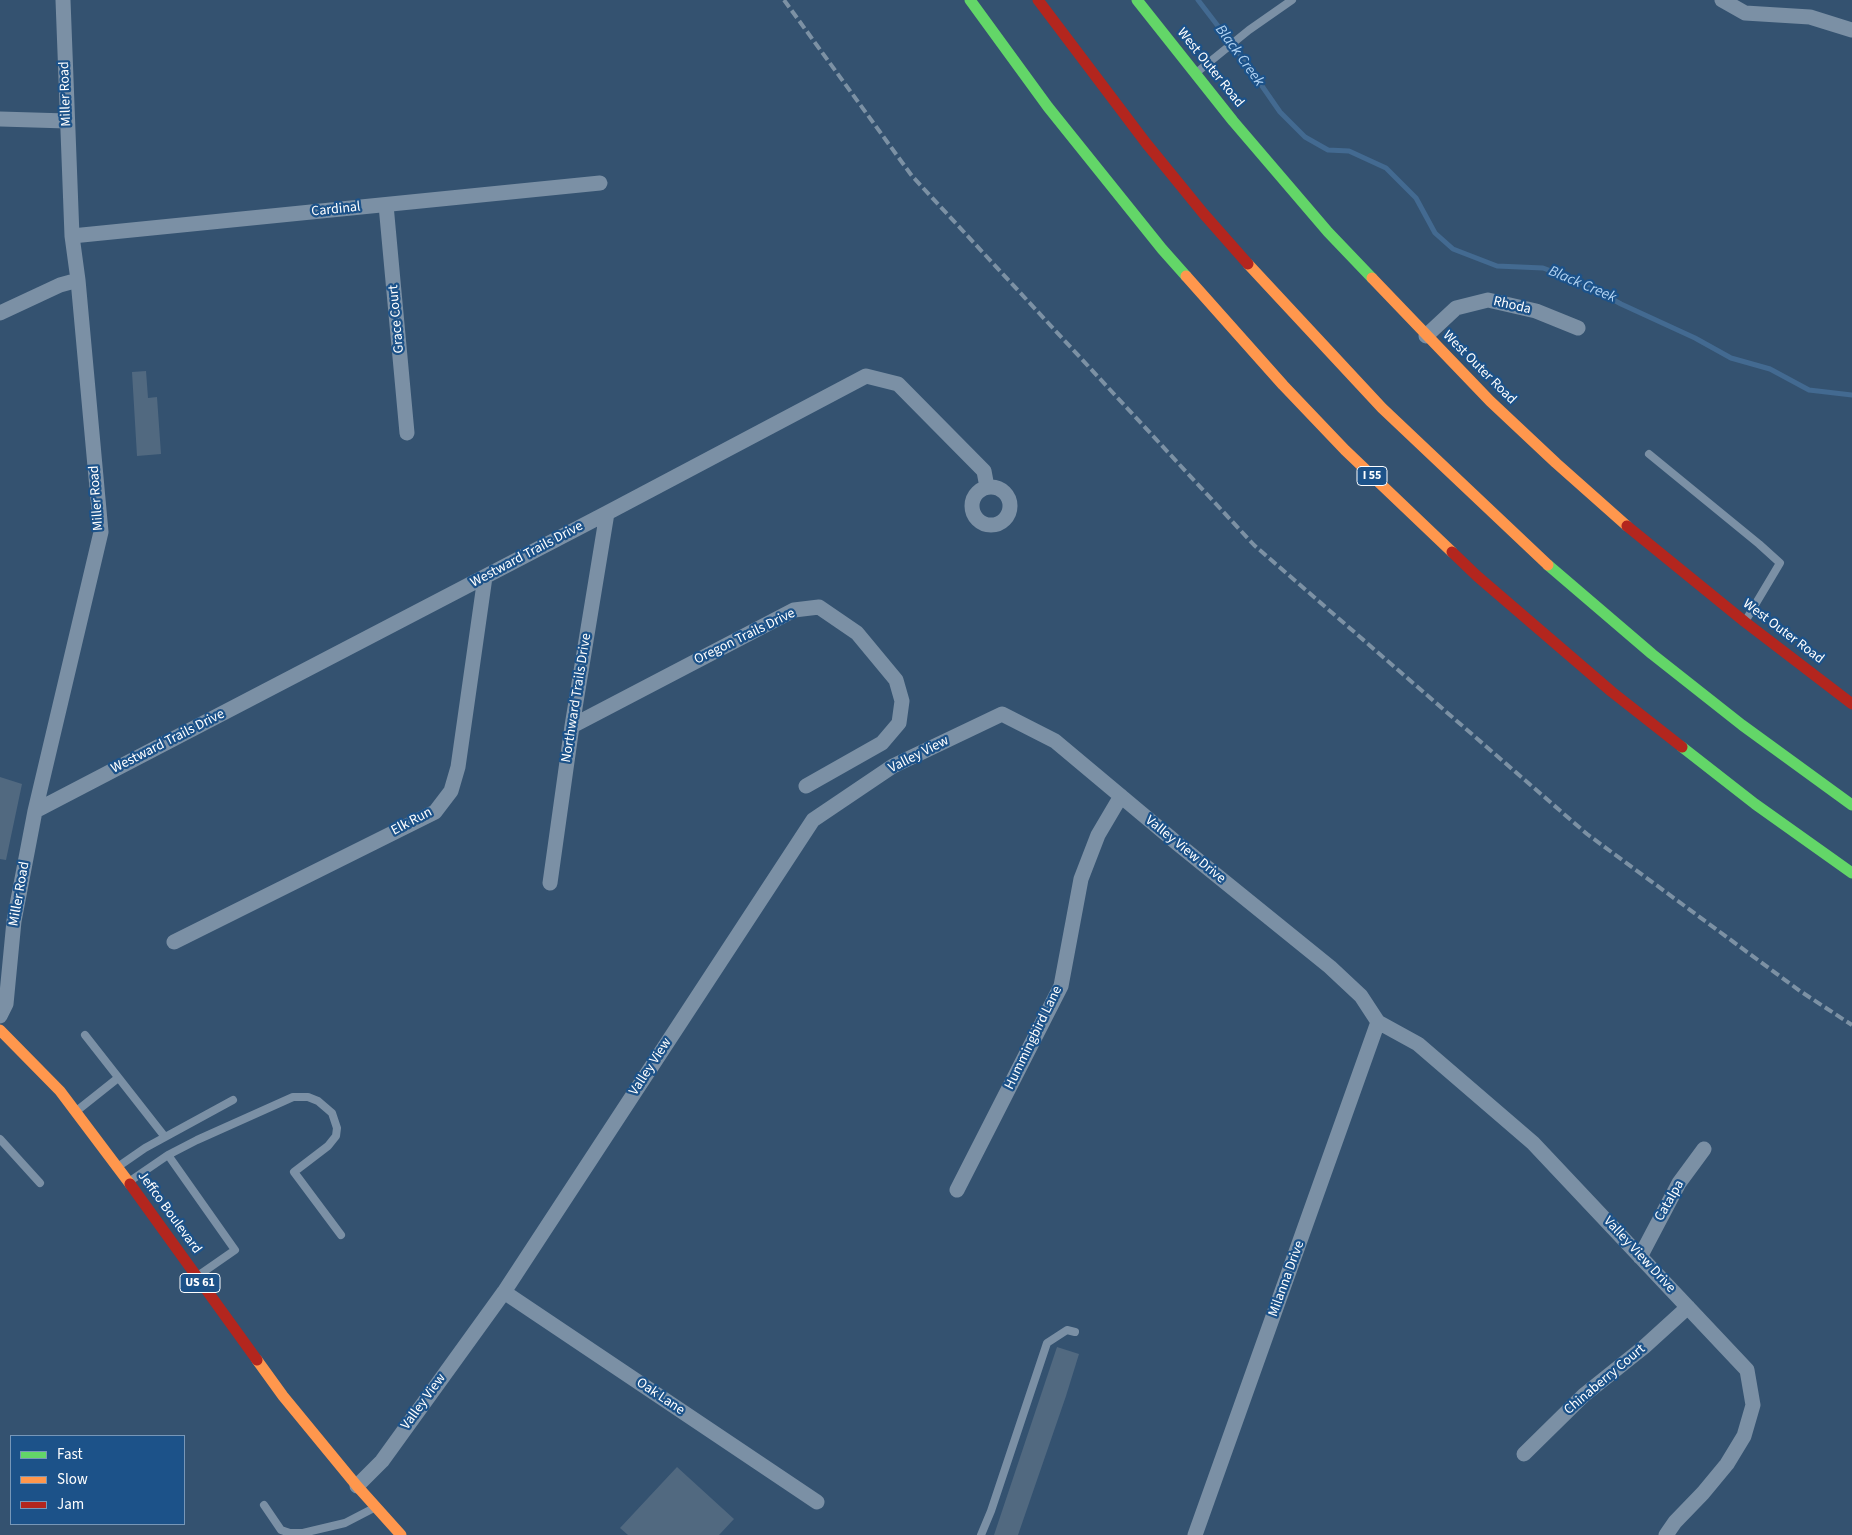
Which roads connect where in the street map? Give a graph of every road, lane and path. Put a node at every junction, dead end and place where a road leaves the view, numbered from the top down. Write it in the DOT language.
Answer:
graph roads {
  1 [pos="63,0"];
  2 [pos="970,0"];
  3 [pos="1038,0"];
  4 [pos="1137,0"];
  5 [pos="1292,0"];
  6 [pos="1722,0"];
  7 [pos="1852,30"];
  8 [pos="1194,74"];
  9 [pos="0,119"];
  10 [pos="67,121"];
  11 [pos="600,183"];
  12 [pos="386,204"];
  13 [pos="72,236"];
  14 [pos="78,280"];
  15 [pos="0,313"];
  16 [pos="1578,328"];
  17 [pos="1426,336"];
  18 [pos="407,433"];
  19 [pos="1649,454"];
  20 [pos="987,487"];
  21 [pos="607,513"];
  22 [pos="485,577"];
  23 [pos="1745,622"];
  24 [pos="1852,704"];
  25 [pos="1002,714"];
  26 [pos="572,726"];
  27 [pos="806,786"];
  28 [pos="1121,796"];
  29 [pos="1852,805"];
  30 [pos="36,811"];
  31 [pos="1852,873"];
  32 [pos="550,883"];
  33 [pos="174,942"];
  34 [pos="0,1016"];
  35 [pos="1378,1022"];
  36 [pos="0,1030"];
  37 [pos="85,1035"];
  38 [pos="118,1078"];
  39 [pos="234,1100"];
  40 [pos="76,1111"];
  41 [pos="165,1137"];
  42 [pos="0,1139"];
  43 [pos="1704,1149"];
  44 [pos="168,1155"];
  45 [pos="117,1167"];
  46 [pos="128,1182"];
  47 [pos="40,1183"];
  48 [pos="957,1190"];
  49 [pos="341,1235"];
  50 [pos="1640,1257"];
  51 [pos="196,1277"];
  52 [pos="504,1292"];
  53 [pos="1688,1307"];
  54 [pos="1075,1332"];
  55 [pos="1524,1454"];
  56 [pos="357,1486"];
  57 [pos="817,1502"];
  58 [pos="264,1504"];
  59 [pos="376,1507"];
  60 [pos="393,1532"];
  61 [pos="982,1535"];
  62 [pos="1196,1535"];
  63 [pos="1666,1535"];
  1 -- 10 [label="street, Miller Road"];
  2 -- 31 [label="main road, I 55"];
  3 -- 29 [label="main road"];
  4 -- 8 [label="main road, West Outer Road"];
  5 -- 8 [label="lane"];
  6 -- 7 [label="street"];
  8 -- 17 [label="main road, West Outer Road"];
  9 -- 10 [label="street"];
  10 -- 13 [label="street, Miller Road"];
  11 -- 12 [label="street, Cardinal"];
  12 -- 13 [label="street, Cardinal"];
  12 -- 18 [label="street, Grace Court"];
  13 -- 14 [label="street, Miller Road"];
  14 -- 15 [label="street"];
  14 -- 30 [label="street, Miller Road"];
  16 -- 17 [label="street, Rhoda"];
  17 -- 23 [label="main road, West Outer Road"];
  19 -- 23 [label="lane"];
  20 -- 21 [label="street, Westward Trails Drive"];
  21 -- 22 [label="street, Westward Trails Drive"];
  21 -- 26 [label="street, Northward Trails Drive"];
  22 -- 30 [label="street, Westward Trails Drive"];
  22 -- 33 [label="street, Elk Run"];
  23 -- 24 [label="main road, West Outer Road"];
  25 -- 28 [label="street, Valley View Drive"];
  25 -- 52 [label="street, Valley View"];
  26 -- 27 [label="street, Oregon Trails Drive"];
  26 -- 32 [label="street, Northward Trails Drive"];
  28 -- 35 [label="street, Valley View Drive"];
  28 -- 48 [label="street, Hummingbird Lane"];
  30 -- 34 [label="street, Miller Road"];
  35 -- 50 [label="street, Valley View Drive"];
  35 -- 62 [label="street, Milanna Drive"];
  36 -- 40 [label="main road, Jeffco Boulevard / US 61"];
  37 -- 38 [label="lane"];
  38 -- 40 [label="lane"];
  38 -- 41 [label="lane"];
  39 -- 41 [label="lane"];
  40 -- 45 [label="main road, Jeffco Boulevard / US 61"];
  41 -- 45 [label="lane"];
  42 -- 47 [label="lane"];
  43 -- 50 [label="street, Catalpa"];
  44 -- 46 [label="lane"];
  44 -- 49 [label="lane"];
  44 -- 51 [label="lane"];
  45 -- 46 [label="main road, Jeffco Boulevard / US 61"];
  46 -- 51 [label="main road, Jeffco Boulevard / US 61"];
  50 -- 53 [label="street, Valley View Drive"];
  51 -- 56 [label="main road, Jeffco Boulevard / US 61"];
  52 -- 56 [label="street, Valley View"];
  52 -- 57 [label="street, Oak Lane"];
  53 -- 55 [label="street, Chinaberry Court"];
  53 -- 63 [label="street, Valley View Drive"];
  54 -- 61 [label="lane"];
  56 -- 59 [label="main road, Jeffco Boulevard / US 61"];
  58 -- 59 [label="lane"];
  59 -- 60 [label="main road, Jeffco Boulevard / US 61"];
}
